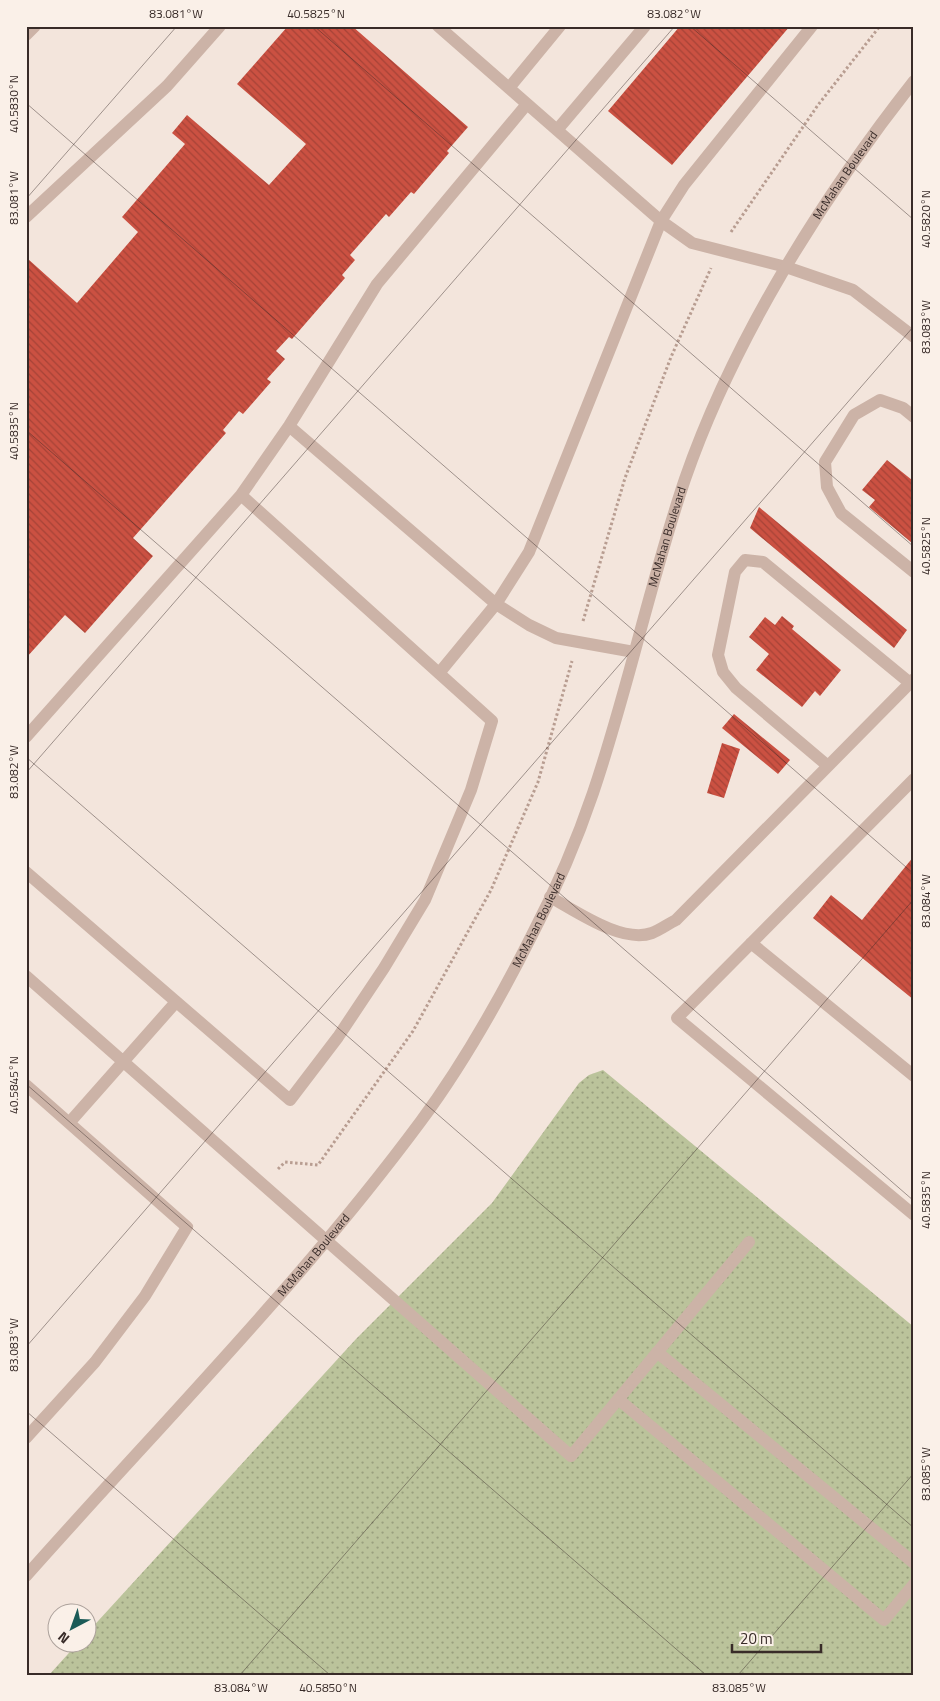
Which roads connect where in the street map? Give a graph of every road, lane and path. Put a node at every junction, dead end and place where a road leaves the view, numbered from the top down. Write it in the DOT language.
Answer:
graph roads {
  1 [pos="35,26"];
  2 [pos="220,26"];
  3 [pos="438,26"];
  4 [pos="560,26"];
  5 [pos="645,26"];
  6 [pos="812,26"];
  7 [pos="26,35"];
  8 [pos="914,81"];
  9 [pos="509,88"];
  10 [pos="527,104"];
  11 [pos="556,130"];
  12 [pos="26,217"];
  13 [pos="661,221"];
  14 [pos="786,267"];
  15 [pos="914,337"];
  16 [pos="914,417"];
  17 [pos="289,426"];
  18 [pos="241,495"];
  19 [pos="914,572"];
  20 [pos="496,604"];
  21 [pos="634,652"];
  22 [pos="440,672"];
  23 [pos="912,681"];
  24 [pos="26,737"];
  25 [pos="828,766"];
  26 [pos="914,779"];
  27 [pos="26,872"];
  28 [pos="550,897"];
  29 [pos="751,942"];
  30 [pos="26,976"];
  31 [pos="176,1002"];
  32 [pos="123,1062"];
  33 [pos="914,1076"];
  34 [pos="26,1085"];
  35 [pos="69,1123"];
  36 [pos="914,1215"];
  37 [pos="327,1241"];
  38 [pos="749,1242"];
  39 [pos="657,1352"];
  40 [pos="618,1399"];
  41 [pos="26,1438"];
  42 [pos="914,1563"];
  43 [pos="26,1576"];
  44 [pos="914,1584"];
  1 -- 7 [label="street"];
  2 -- 12 [label="street"];
  3 -- 9 [label="street"];
  4 -- 9 [label="street"];
  5 -- 11 [label="street"];
  6 -- 13 [label="street"];
  8 -- 14 [label="street, McMahan Boulevard"];
  9 -- 10 [label="street"];
  10 -- 11 [label="street"];
  10 -- 17 [label="street"];
  11 -- 13 [label="street"];
  13 -- 14 [label="street"];
  13 -- 20 [label="street"];
  14 -- 15 [label="street"];
  14 -- 21 [label="street, McMahan Boulevard"];
  16 -- 19 [label="street"];
  17 -- 18 [label="street"];
  17 -- 20 [label="street"];
  18 -- 22 [label="street"];
  18 -- 24 [label="street"];
  20 -- 21 [label="street"];
  20 -- 22 [label="street"];
  21 -- 28 [label="street, McMahan Boulevard"];
  22 -- 31 [label="street"];
  23 -- 25 [label="street"];
  23 -- 25 [label="street"];
  25 -- 28 [label="street"];
  26 -- 29 [label="street"];
  27 -- 31 [label="street"];
  28 -- 37 [label="street, McMahan Boulevard"];
  29 -- 33 [label="street"];
  29 -- 36 [label="street"];
  30 -- 32 [label="street"];
  31 -- 32 [label="street"];
  32 -- 35 [label="street"];
  32 -- 37 [label="street"];
  34 -- 35 [label="street"];
  35 -- 41 [label="street"];
  37 -- 40 [label="street"];
  37 -- 43 [label="street, McMahan Boulevard"];
  38 -- 39 [label="street"];
  39 -- 40 [label="street"];
  39 -- 42 [label="street"];
  40 -- 44 [label="street"];
}
